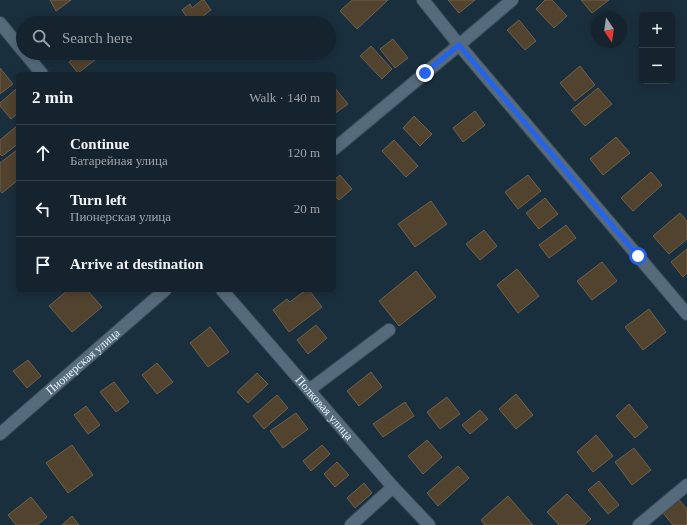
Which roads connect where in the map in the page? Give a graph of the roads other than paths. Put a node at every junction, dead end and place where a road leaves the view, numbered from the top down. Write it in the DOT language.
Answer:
graph roads {
  1 [pos="423,0"];
  2 [pos="512,0"];
  3 [pos="0,23"];
  4 [pos="16,42"];
  5 [pos="459,45"];
  6 [pos="31,60"];
  7 [pos="40,72"];
  8 [pos="336,146"];
  9 [pos="163,292"];
  10 [pos="224,292"];
  11 [pos="687,314"];
  12 [pos="390,330"];
  13 [pos="309,390"];
  14 [pos="0,434"];
  15 [pos="687,485"];
  16 [pos="393,487"];
  17 [pos="351,525"];
  18 [pos="429,525"];
  19 [pos="640,525"];
  1 -- 5 [label="street"];
  2 -- 5 [label="street"];
  3 -- 4 [label="street"];
  5 -- 8 [label="street"];
  5 -- 11 [label="street"];
  6 -- 7 [label="street"];
  9 -- 14 [label="street, Пионерская улица"];
  10 -- 13 [label="street, Полковая улица"];
  12 -- 13 [label="street"];
  13 -- 16 [label="street, Полковая улица"];
  15 -- 19 [label="street"];
  16 -- 17 [label="street"];
  16 -- 18 [label="street, Полковая улица"];
}
